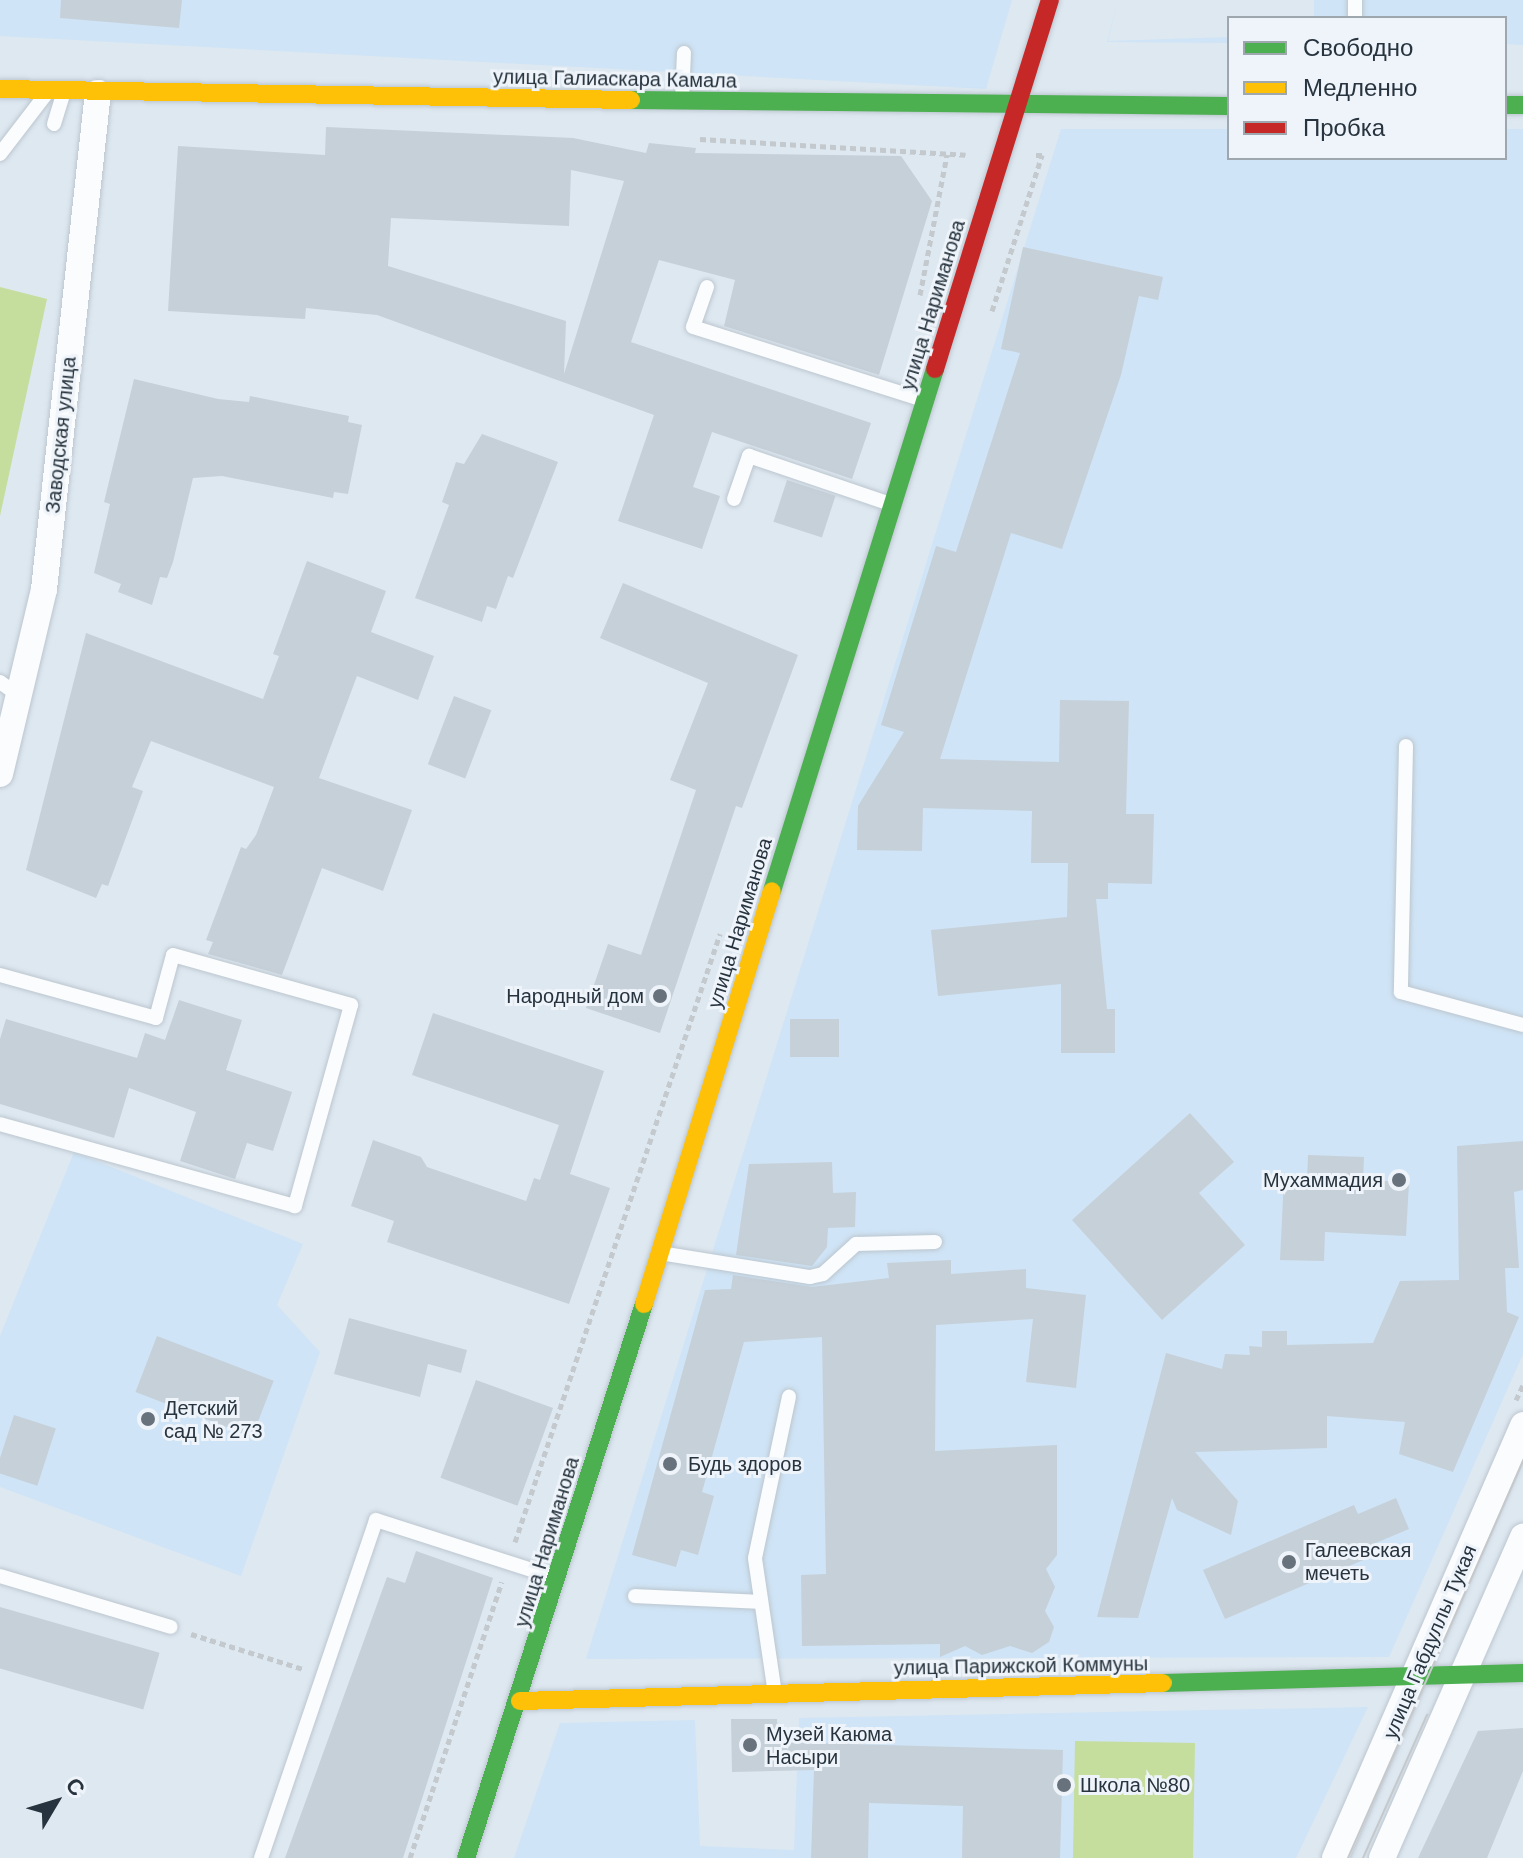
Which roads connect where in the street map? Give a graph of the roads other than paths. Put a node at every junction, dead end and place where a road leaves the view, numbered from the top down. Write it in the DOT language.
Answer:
graph roads {
  1 [pos="1050,0"];
  2 [pos="684,53"];
  3 [pos="0,89"];
  4 [pos="56,91"];
  5 [pos="98,93"];
  6 [pos="682,102"];
  7 [pos="1227,106"];
  8 [pos="1017,107"];
  9 [pos="54,124"];
  10 [pos="0,154"];
  11 [pos="707,287"];
  12 [pos="926,401"];
  13 [pos="734,499"];
  14 [pos="893,505"];
  15 [pos="9,689"];
  16 [pos="1406,746"];
  17 [pos="0,774"];
  18 [pos="0,975"];
  19 [pos="1523,1025"];
  20 [pos="0,1124"];
  21 [pos="935,1242"];
  22 [pos="660,1253"];
  23 [pos="789,1397"];
  24 [pos="1523,1425"];
  25 [pos="1523,1537"];
  26 [pos="0,1576"];
  27 [pos="559,1578"];
  28 [pos="635,1596"];
  29 [pos="761,1602"];
  30 [pos="171,1627"];
  31 [pos="1523,1673"];
  32 [pos="1464,1676"];
  33 [pos="1415,1678"];
  34 [pos="775,1695"];
  35 [pos="520,1701"];
  36 [pos="261,1858"];
  37 [pos="466,1858"];
  38 [pos="1335,1858"];
  39 [pos="1382,1858"];
  1 -- 8 [label="street, улица Нариманова"];
  2 -- 6 [label="lane"];
  3 -- 4 [label="street, улица Галиаскара Камала"];
  4 -- 5 [label="street, улица Галиаскара Камала"];
  4 -- 9 [label="lane"];
  4 -- 10 [label="lane"];
  5 -- 6 [label="street, улица Галиаскара Камала"];
  5 -- 15 [label="street, Заводская улица"];
  6 -- 8 [label="street, улица Галиаскара Камала"];
  7 -- 8 [label="street, улица Галиаскара Камала"];
  8 -- 12 [label="street, улица Нариманова"];
  11 -- 12 [label="lane"];
  12 -- 14 [label="street, улица Нариманова"];
  13 -- 14 [label="lane"];
  14 -- 22 [label="street, улица Нариманова"];
  15 -- 17 [label="street, Заводская улица"];
  16 -- 19 [label="lane"];
  18 -- 20 [label="lane"];
  21 -- 22 [label="lane"];
  22 -- 27 [label="street, улица Нариманова"];
  23 -- 29 [label="lane"];
  24 -- 33 [label="street, улица Габдуллы Тукая"];
  25 -- 32 [label="street"];
  26 -- 30 [label="lane"];
  27 -- 35 [label="street, улица Нариманова"];
  27 -- 36 [label="lane"];
  28 -- 29 [label="lane"];
  29 -- 34 [label="lane"];
  31 -- 32 [label="street, улица Парижской Коммуны"];
  32 -- 33 [label="street, улица Парижской Коммуны"];
  32 -- 39 [label="street"];
  33 -- 34 [label="street, улица Парижской Коммуны"];
  33 -- 38 [label="street, улица Габдуллы Тукая"];
  34 -- 35 [label="street, улица Парижской Коммуны"];
  35 -- 37 [label="street, улица Нариманова"];
}
